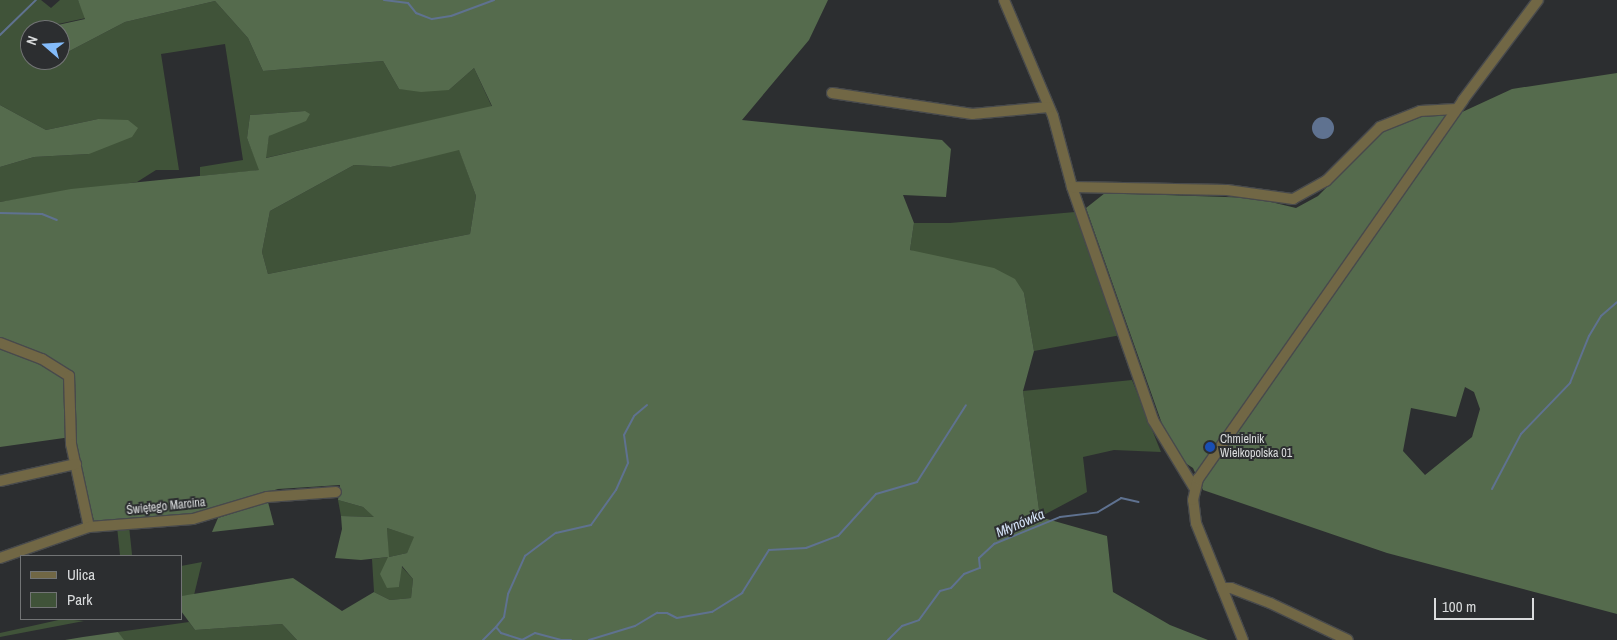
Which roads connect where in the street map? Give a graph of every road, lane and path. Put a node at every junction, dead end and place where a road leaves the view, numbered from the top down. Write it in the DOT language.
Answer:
graph roads {
  1 [pos="1004,0"];
  2 [pos="1538,0"];
  3 [pos="832,93"];
  4 [pos="1050,107"];
  5 [pos="1456,109"];
  6 [pos="1072,187"];
  7 [pos="0,343"];
  8 [pos="76,464"];
  9 [pos="0,481"];
  10 [pos="1194,489"];
  11 [pos="336,492"];
  12 [pos="89,526"];
  13 [pos="0,558"];
  14 [pos="1222,588"];
  15 [pos="1243,640"];
  16 [pos="1348,640"];
  1 -- 4 [label="street"];
  2 -- 5 [label="street"];
  3 -- 4 [label="street"];
  4 -- 6 [label="street"];
  5 -- 6 [label="street"];
  5 -- 10 [label="street"];
  6 -- 10 [label="street"];
  7 -- 8 [label="street"];
  8 -- 9 [label="street"];
  8 -- 12 [label="street"];
  10 -- 14 [label="street"];
  11 -- 12 [label="street, Świętego Marcina"];
  12 -- 13 [label="street, Świętego Marcina"];
  14 -- 15 [label="street"];
  14 -- 16 [label="street"];
}
